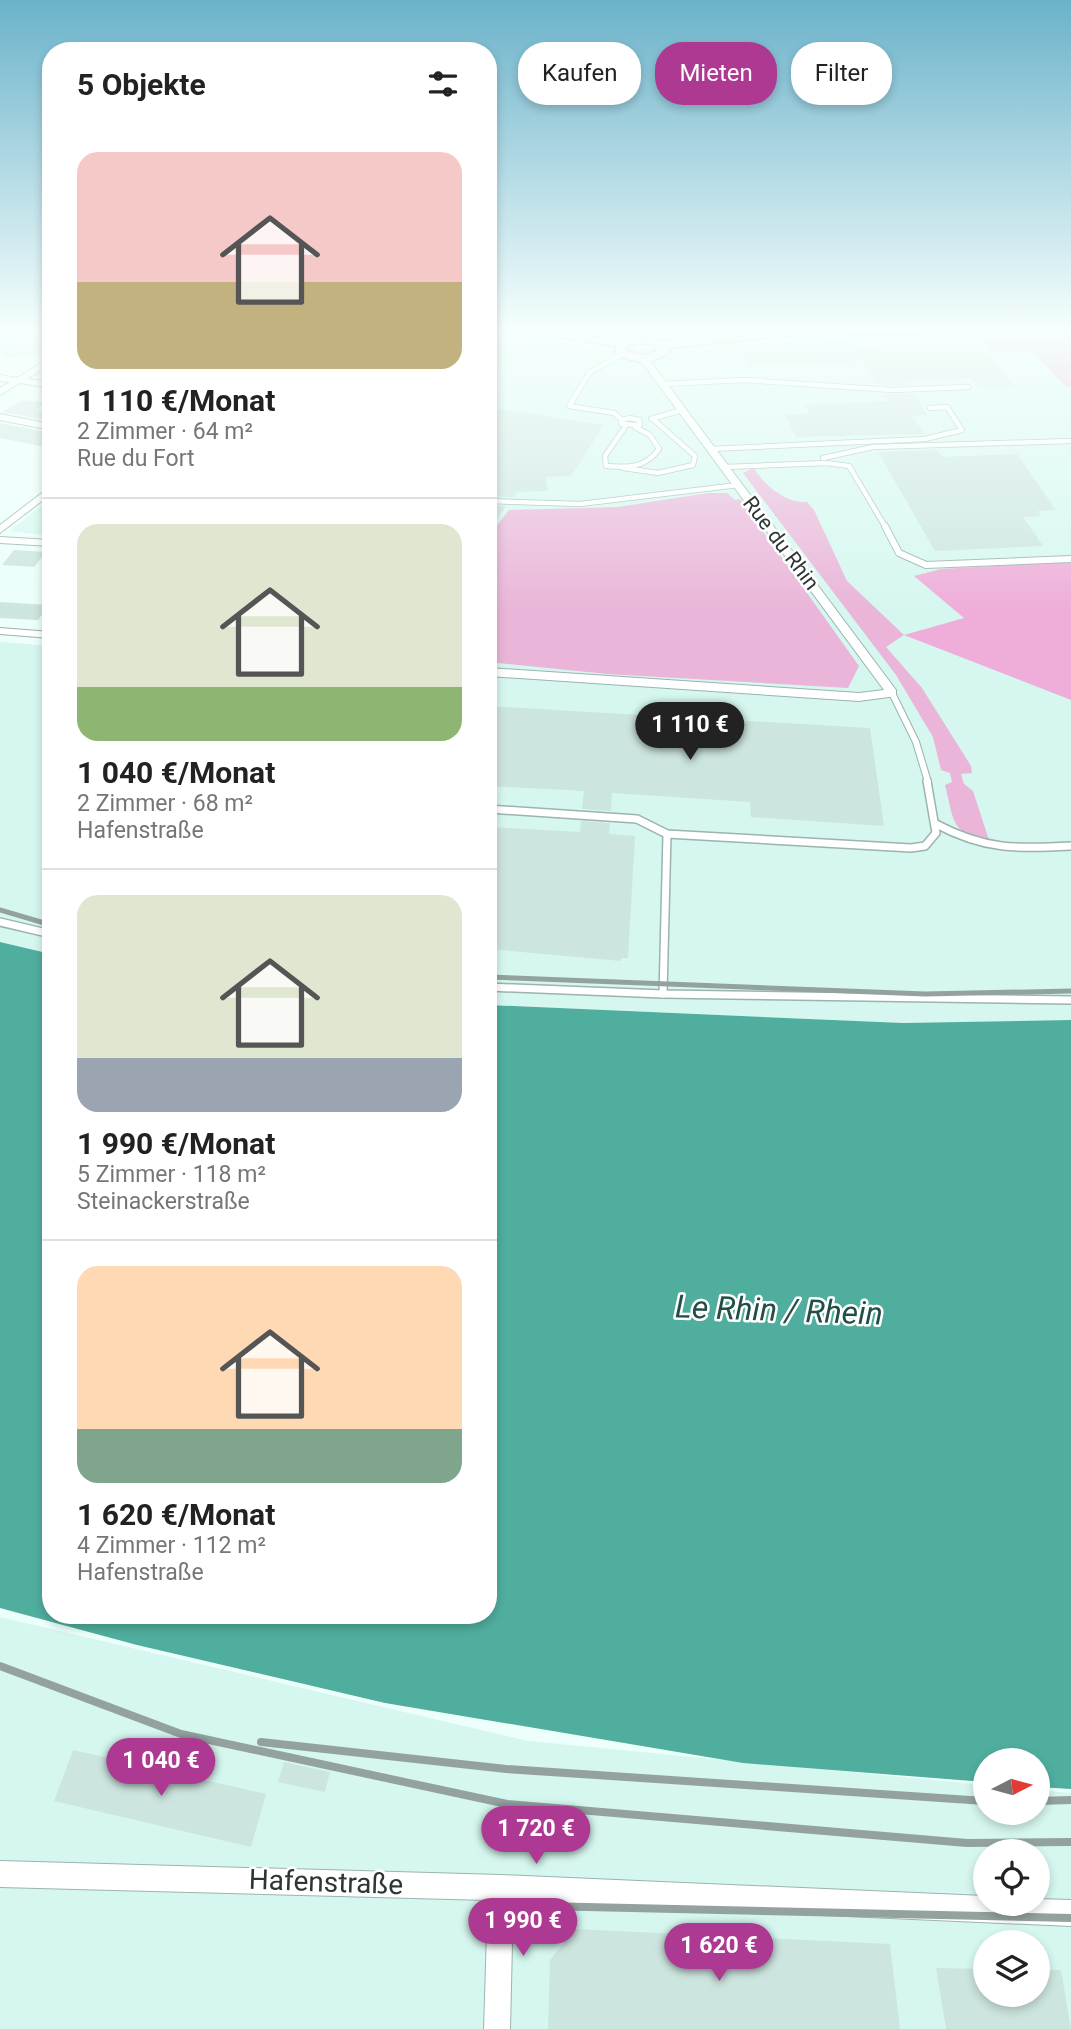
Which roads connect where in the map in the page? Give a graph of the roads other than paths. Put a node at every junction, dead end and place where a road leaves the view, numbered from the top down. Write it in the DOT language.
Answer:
graph roads {
  1 [pos="24,422"];
  2 [pos="622,422"];
  3 [pos="640,422"];
  4 [pos="655,422"];
  5 [pos="691,422"];
  6 [pos="957,422"];
  7 [pos="42,425"];
  8 [pos="625,427"];
  9 [pos="635,427"];
  10 [pos="1071,441"];
  11 [pos="711,449"];
  12 [pos="723,465"];
  13 [pos="622,468"];
  14 [pos="738,485"];
  15 [pos="42,496"];
  16 [pos="497,500"];
  17 [pos="0,530"];
  18 [pos="0,540"];
  19 [pos="42,542"];
  20 [pos="1071,559"];
  21 [pos="0,631"];
  22 [pos="42,634"];
  23 [pos="497,673"];
  24 [pos="892,694"];
  25 [pos="497,810"];
  26 [pos="936,824"];
  27 [pos="667,834"];
  28 [pos="1071,846"];
  29 [pos="0,922"];
  30 [pos="42,932"];
  31 [pos="497,987"];
  32 [pos="663,994"];
  33 [pos="1071,1000"];
  34 [pos="0,1874"];
  35 [pos="501,1888"];
  36 [pos="1071,1913"];
  37 [pos="497,2029"];
  1 -- 7 [label="street"];
  2 -- 8 [label="lane"];
  3 -- 9 [label="lane"];
  4 -- 13 [label="lane"];
  5 -- 11 [label="street, Rue du Rhin"];
  6 -- 11 [label="lane"];
  8 -- 9 [label="lane"];
  8 -- 13 [label="lane"];
  9 -- 13 [label="lane"];
  10 -- 12 [label="lane"];
  11 -- 12 [label="street, Rue du Rhin"];
  12 -- 14 [label="street, Rue du Rhin"];
  12 -- 20 [label="lane"];
  14 -- 16 [label="lane"];
  14 -- 24 [label="street, Rue du Rhin"];
  15 -- 17 [label="street"];
  18 -- 19 [label="street"];
  21 -- 22 [label="street"];
  23 -- 24 [label="street"];
  24 -- 26 [label="lane"];
  25 -- 27 [label="lane"];
  26 -- 27 [label="lane"];
  26 -- 28 [label="lane"];
  27 -- 32 [label="lane"];
  29 -- 30 [label="lane"];
  31 -- 32 [label="lane"];
  32 -- 33 [label="lane"];
  34 -- 35 [label="street, Hafenstraße"];
  35 -- 36 [label="street, Hafenstraße"];
  35 -- 37 [label="street"];
}
